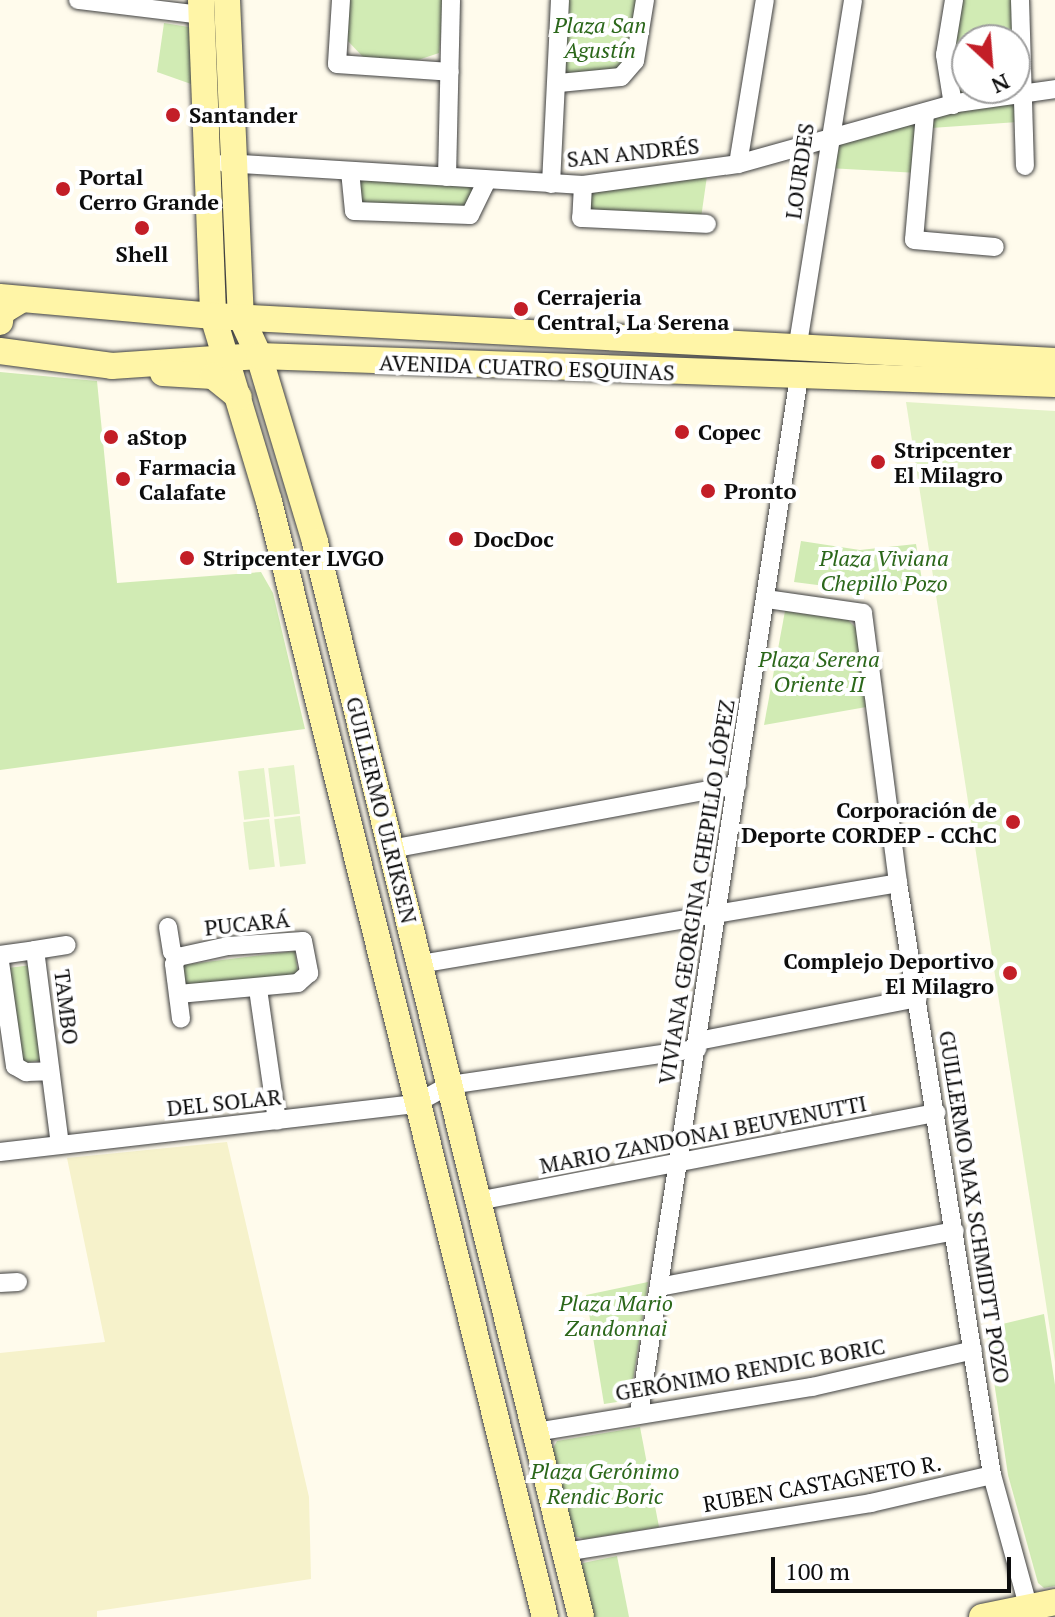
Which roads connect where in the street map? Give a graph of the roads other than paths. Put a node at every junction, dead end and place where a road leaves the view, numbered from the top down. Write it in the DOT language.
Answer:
graph roads {
  1 [pos="78,0"];
  2 [pos="227,0"];
  3 [pos="341,0"];
  4 [pos="451,0"];
  5 [pos="560,0"];
  6 [pos="645,0"];
  7 [pos="765,0"];
  8 [pos="853,0"];
  9 [pos="954,0"];
  10 [pos="1020,0"];
  11 [pos="202,8"];
  12 [pos="1021,24"];
  13 [pos="450,72"];
  14 [pos="559,83"];
  15 [pos="1055,89"];
  16 [pos="1031,91"];
  17 [pos="958,104"];
  18 [pos="1025,104"];
  19 [pos="953,105"];
  20 [pos="925,114"];
  21 [pos="826,142"];
  22 [pos="207,162"];
  23 [pos="237,164"];
  24 [pos="738,164"];
  25 [pos="1025,166"];
  26 [pos="350,171"];
  27 [pos="447,177"];
  28 [pos="487,180"];
  29 [pos="551,184"];
  30 [pos="583,185"];
  31 [pos="707,224"];
  32 [pos="995,247"];
  33 [pos="10,298"];
  34 [pos="213,316"];
  35 [pos="241,317"];
  36 [pos="0,322"];
  37 [pos="3,347"];
  38 [pos="797,350"];
  39 [pos="228,356"];
  40 [pos="259,356"];
  41 [pos="1055,361"];
  42 [pos="112,366"];
  43 [pos="799,377"];
  44 [pos="1055,384"];
  45 [pos="239,397"];
  46 [pos="766,599"];
  47 [pos="347,671"];
  48 [pos="311,680"];
  49 [pos="737,785"];
  50 [pos="391,849"];
  51 [pos="898,883"];
  52 [pos="717,916"];
  53 [pos="168,927"];
  54 [pos="67,945"];
  55 [pos="35,950"];
  56 [pos="0,955"];
  57 [pos="178,957"];
  58 [pos="0,962"];
  59 [pos="420,964"];
  60 [pos="258,989"];
  61 [pos="179,994"];
  62 [pos="918,998"];
  63 [pos="181,1019"];
  64 [pos="698,1045"];
  65 [pos="50,1071"];
  66 [pos="449,1085"];
  67 [pos="415,1104"];
  68 [pos="937,1113"];
  69 [pos="277,1121"];
  70 [pos="60,1144"];
  71 [pos="0,1152"];
  72 [pos="677,1165"];
  73 [pos="478,1201"];
  74 [pos="955,1231"];
  75 [pos="659,1287"];
  76 [pos="973,1350"];
  77 [pos="639,1414"];
  78 [pos="536,1432"];
  79 [pos="992,1475"];
  80 [pos="565,1552"];
  81 [pos="1039,1609"];
  82 [pos="545,1617"];
  83 [pos="581,1617"];
  84 [pos="982,1617"];
  1 -- 11 [label="street"];
  2 -- 23 [label="main road, GUILLERMO ULRIKSEN"];
  3 -- 13 [label="street"];
  4 -- 13 [label="street"];
  5 -- 14 [label="street"];
  6 -- 14 [label="street"];
  7 -- 24 [label="street"];
  8 -- 21 [label="street, LOURDES"];
  9 -- 19 [label="street"];
  10 -- 12 [label="street"];
  11 -- 22 [label="main road, GUILLERMO ULRIKSEN"];
  13 -- 27 [label="street"];
  14 -- 29 [label="street"];
  15 -- 16 [label="street, SAN ANDRÉS"];
  17 -- 19 [label="street, SAN ANDRÉS"];
  18 -- 25 [label="street"];
  19 -- 20 [label="street, SAN ANDRÉS"];
  20 -- 21 [label="street, SAN ANDRÉS"];
  20 -- 32 [label="street"];
  21 -- 24 [label="street, SAN ANDRÉS"];
  21 -- 38 [label="street, LOURDES"];
  22 -- 23 [label="street, SAN ANDRÉS"];
  22 -- 34 [label="main road, GUILLERMO ULRIKSEN"];
  23 -- 26 [label="street, SAN ANDRÉS"];
  23 -- 35 [label="main road, GUILLERMO ULRIKSEN"];
  24 -- 30 [label="street, SAN ANDRÉS"];
  26 -- 27 [label="street, SAN ANDRÉS"];
  26 -- 28 [label="street"];
  27 -- 28 [label="street, SAN ANDRÉS"];
  28 -- 29 [label="street, SAN ANDRÉS"];
  29 -- 30 [label="street, SAN ANDRÉS"];
  30 -- 31 [label="street"];
  33 -- 34 [label="main road, AVENIDA CUATRO ESQUINAS"];
  33 -- 36 [label="main road"];
  34 -- 35 [label="main road, AVENIDA CUATRO ESQUINAS"];
  34 -- 39 [label="main road, GUILLERMO ULRIKSEN"];
  35 -- 38 [label="main road, AVENIDA CUATRO ESQUINAS"];
  35 -- 40 [label="main road, GUILLERMO ULRIKSEN"];
  37 -- 42 [label="main road, AVENIDA CUATRO ESQUINAS"];
  38 -- 41 [label="main road, AVENIDA CUATRO ESQUINAS"];
  39 -- 40 [label="main road, AVENIDA CUATRO ESQUINAS"];
  39 -- 42 [label="main road, AVENIDA CUATRO ESQUINAS"];
  39 -- 45 [label="main road, GUILLERMO ULRIKSEN"];
  40 -- 43 [label="main road, AVENIDA CUATRO ESQUINAS"];
  40 -- 47 [label="main road, GUILLERMO ULRIKSEN"];
  42 -- 45 [label="main road"];
  43 -- 44 [label="main road, AVENIDA CUATRO ESQUINAS"];
  43 -- 46 [label="street, VIVIANA GEORGINA CHEPILLO LÓPEZ"];
  45 -- 48 [label="main road, GUILLERMO ULRIKSEN"];
  46 -- 49 [label="street, VIVIANA GEORGINA CHEPILLO LÓPEZ"];
  46 -- 51 [label="street, GUILLERMO MAX SCHMIDTT POZO"];
  47 -- 48 [label="main road"];
  47 -- 50 [label="main road, GUILLERMO ULRIKSEN"];
  48 -- 67 [label="main road, GUILLERMO ULRIKSEN"];
  49 -- 50 [label="street"];
  49 -- 52 [label="street, VIVIANA GEORGINA CHEPILLO LÓPEZ"];
  50 -- 59 [label="main road, GUILLERMO ULRIKSEN"];
  51 -- 52 [label="street"];
  51 -- 62 [label="street, GUILLERMO MAX SCHMIDTT POZO"];
  52 -- 59 [label="street"];
  52 -- 64 [label="street, VIVIANA GEORGINA CHEPILLO LÓPEZ"];
  53 -- 57 [label="street"];
  54 -- 55 [label="street, TAMBO"];
  55 -- 56 [label="street, TAMBO"];
  55 -- 65 [label="street, TAMBO"];
  57 -- 60 [label="street, PUCARÁ"];
  57 -- 61 [label="street, PUCARÁ"];
  58 -- 65 [label="street, TAMBO"];
  59 -- 66 [label="main road, GUILLERMO ULRIKSEN"];
  60 -- 61 [label="street, PUCARÁ"];
  60 -- 69 [label="street"];
  61 -- 63 [label="street"];
  62 -- 64 [label="street"];
  62 -- 68 [label="street, GUILLERMO MAX SCHMIDTT POZO"];
  64 -- 66 [label="street"];
  64 -- 72 [label="street, VIVIANA GEORGINA CHEPILLO LÓPEZ"];
  65 -- 70 [label="street, TAMBO"];
  66 -- 67 [label="street, DEL SOLAR"];
  66 -- 73 [label="main road, GUILLERMO ULRIKSEN"];
  67 -- 69 [label="street, DEL SOLAR"];
  67 -- 82 [label="main road, GUILLERMO ULRIKSEN"];
  68 -- 72 [label="street, MARIO ZANDONAI BEUVENUTTI"];
  68 -- 74 [label="street, GUILLERMO MAX SCHMIDTT POZO"];
  69 -- 70 [label="street, DEL SOLAR"];
  70 -- 71 [label="street, DEL SOLAR"];
  72 -- 73 [label="street, MARIO ZANDONAI BEUVENUTTI"];
  72 -- 75 [label="street, VIVIANA GEORGINA CHEPILLO LÓPEZ"];
  73 -- 78 [label="main road, GUILLERMO ULRIKSEN"];
  74 -- 75 [label="street"];
  74 -- 76 [label="street, GUILLERMO MAX SCHMIDTT POZO"];
  75 -- 77 [label="street, VIVIANA GEORGINA CHEPILLO LÓPEZ"];
  76 -- 77 [label="street, GERÓNIMO RENDIC BORIC"];
  76 -- 79 [label="street, GUILLERMO MAX SCHMIDTT POZO"];
  77 -- 78 [label="street, GERÓNIMO RENDIC BORIC"];
  78 -- 80 [label="main road, GUILLERMO ULRIKSEN"];
  79 -- 80 [label="street, RUBEN CASTAGNETO R."];
  79 -- 81 [label="street, GUILLERMO MAX SCHMIDTT POZO"];
  80 -- 83 [label="main road, GUILLERMO ULRIKSEN"];
  81 -- 84 [label="main road"];
}
